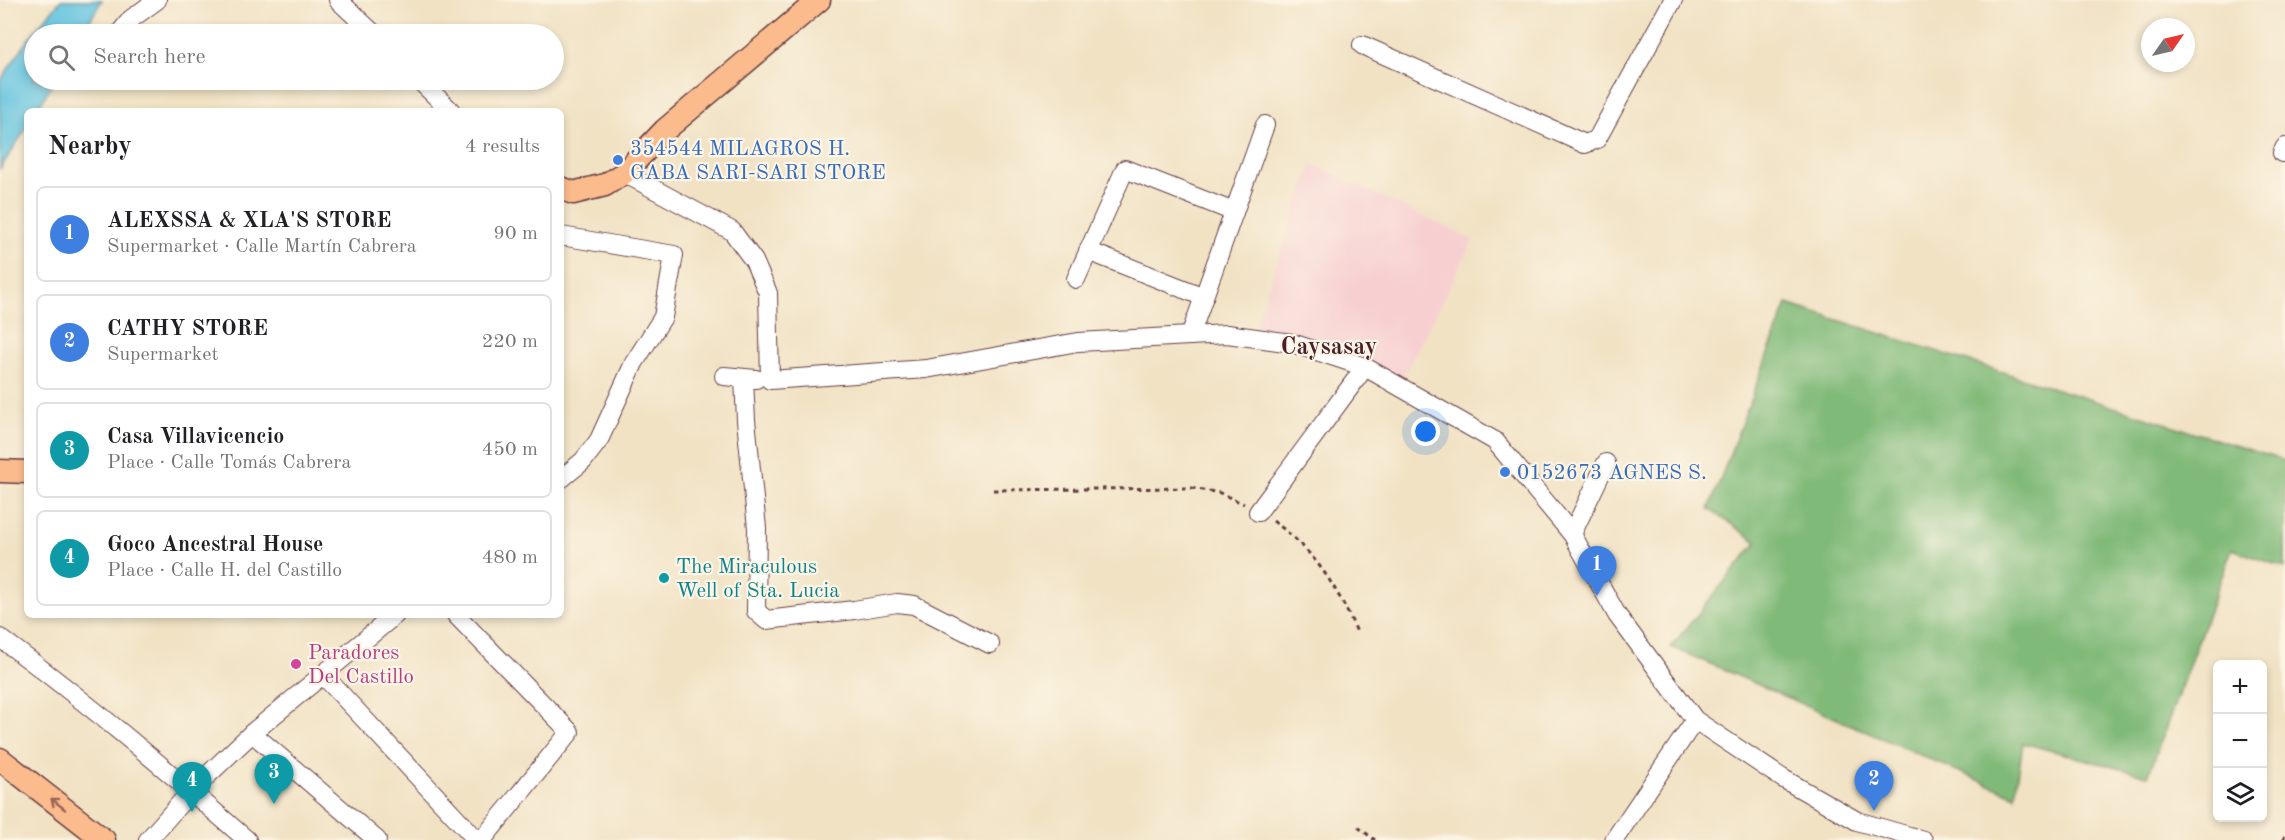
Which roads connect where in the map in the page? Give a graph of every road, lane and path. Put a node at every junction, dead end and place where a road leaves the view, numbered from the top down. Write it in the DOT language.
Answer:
graph roads {
  1 [pos="158,0"];
  2 [pos="338,0"];
  3 [pos="819,0"];
  4 [pos="1672,0"];
  5 [pos="127,24"];
  6 [pos="363,24"];
  7 [pos="1362,45"];
  8 [pos="429,90"];
  9 [pos="448,108"];
  10 [pos="1265,125"];
  11 [pos="624,173"];
  12 [pos="564,189"];
  13 [pos="1234,212"];
  14 [pos="564,237"];
  15 [pos="1088,251"];
  16 [pos="1076,279"];
  17 [pos="1204,297"];
  18 [pos="1190,336"];
  19 [pos="1365,368"];
  20 [pos="724,376"];
  21 [pos="744,379"];
  22 [pos="770,380"];
  23 [pos="1606,463"];
  24 [pos="0,471"];
  25 [pos="24,472"];
  26 [pos="564,477"];
  27 [pos="993,490"];
  28 [pos="1258,512"];
  29 [pos="1572,534"];
  30 [pos="392,618"];
  31 [pos="459,618"];
  32 [pos="1357,632"];
  33 [pos="0,638"];
  34 [pos="990,644"];
  35 [pos="324,676"];
  36 [pos="1695,720"];
  37 [pos="252,733"];
  38 [pos="0,759"];
  39 [pos="191,791"];
  40 [pos="1358,827"];
  41 [pos="2285,835"];
  42 [pos="104,840"];
  43 [pos="148,840"];
  44 [pos="247,840"];
  45 [pos="377,840"];
  46 [pos="477,840"];
  47 [pos="482,840"];
  48 [pos="1376,840"];
  49 [pos="1614,840"];
  50 [pos="1923,840"];
  51 [pos="2283,840"];
  1 -- 5 [label="street"];
  2 -- 6 [label="street"];
  3 -- 11 [label="main road"];
  4 -- 7 [label="street"];
  8 -- 9 [label="street"];
  10 -- 13 [label="street"];
  11 -- 12 [label="main road"];
  11 -- 22 [label="street"];
  13 -- 15 [label="street"];
  13 -- 17 [label="street"];
  14 -- 26 [label="street"];
  15 -- 16 [label="street"];
  15 -- 17 [label="street"];
  17 -- 18 [label="street"];
  18 -- 19 [label="street"];
  18 -- 22 [label="street"];
  19 -- 28 [label="street"];
  19 -- 29 [label="street"];
  20 -- 21 [label="street"];
  21 -- 22 [label="street"];
  21 -- 34 [label="street"];
  23 -- 29 [label="street"];
  24 -- 25 [label="main road"];
  27 -- 28 [label="path"];
  28 -- 32 [label="path"];
  29 -- 36 [label="street"];
  30 -- 35 [label="street"];
  31 -- 47 [label="street"];
  33 -- 39 [label="street"];
  35 -- 37 [label="street"];
  35 -- 46 [label="street"];
  36 -- 49 [label="street"];
  36 -- 50 [label="street"];
  37 -- 39 [label="street"];
  37 -- 45 [label="street"];
  42 -- 38 [label="main road, one-way"];
  39 -- 43 [label="street"];
  39 -- 44 [label="street"];
  40 -- 48 [label="path"];
  41 -- 51 [label="path"];
}
